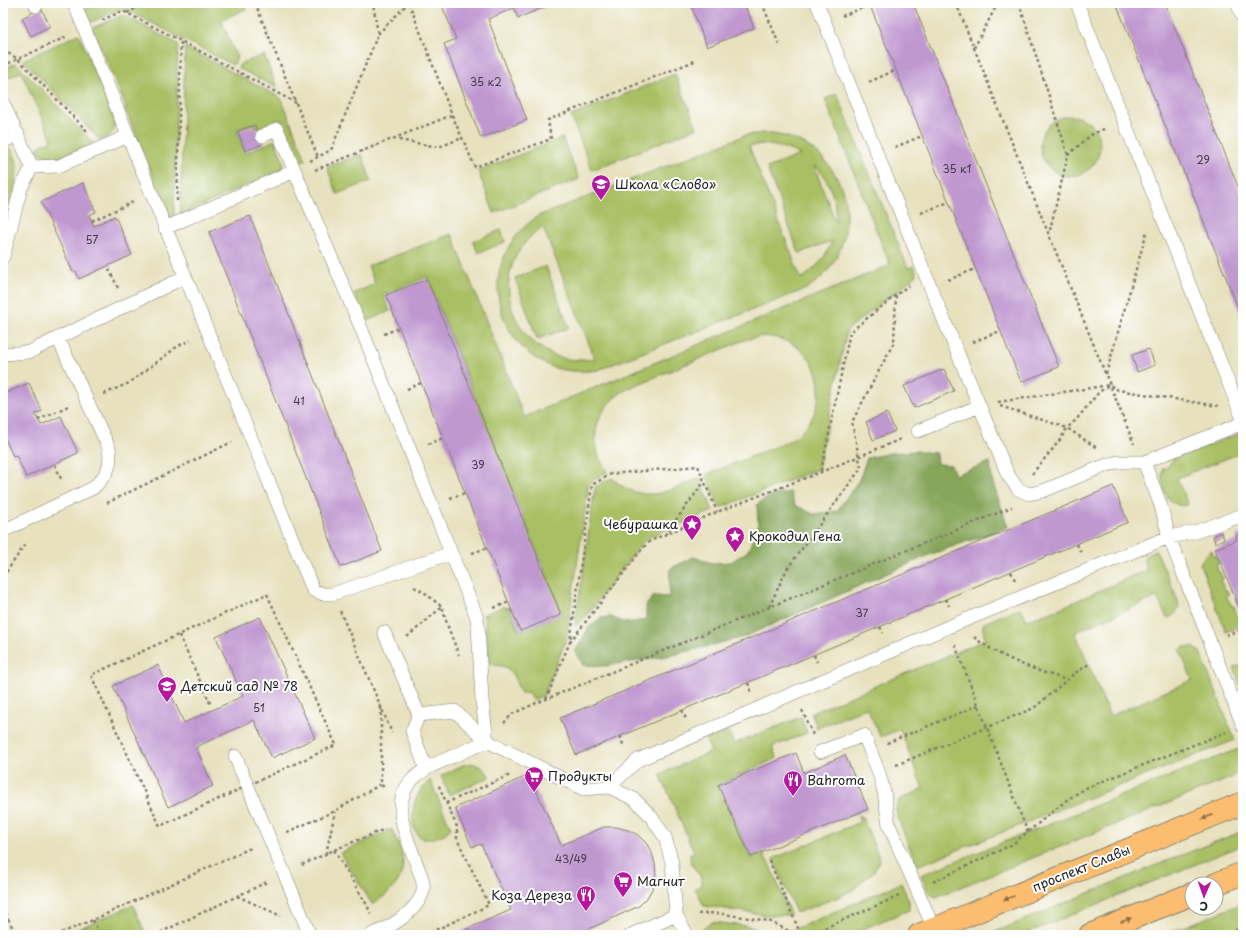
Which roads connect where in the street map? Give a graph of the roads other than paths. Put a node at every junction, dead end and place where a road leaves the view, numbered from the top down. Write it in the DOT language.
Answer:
graph roads {
  1 [pos="817,3"];
  2 [pos="1077,3"];
  3 [pos="1237,3"];
  4 [pos="78,4"];
  5 [pos="1243,18"];
  6 [pos="3,103"];
  7 [pos="18,134"];
  8 [pos="128,136"];
  9 [pos="262,136"];
  10 [pos="3,142"];
  11 [pos="32,167"];
  12 [pos="299,168"];
  13 [pos="165,228"];
  14 [pos="3,257"];
  15 [pos="186,277"];
  16 [pos="58,338"];
  17 [pos="3,354"];
  18 [pos="986,405"];
  19 [pos="1243,419"];
  20 [pos="1243,423"];
  21 [pos="918,431"];
  22 [pos="1144,462"];
  23 [pos="1243,514"];
  24 [pos="3,531"];
  25 [pos="1169,537"];
  26 [pos="451,553"];
  27 [pos="384,632"];
  28 [pos="418,714"];
  29 [pos="1243,725"];
  30 [pos="487,741"];
  31 [pos="820,752"];
  32 [pos="235,756"];
  33 [pos="428,768"];
  34 [pos="609,787"];
  35 [pos="1243,803"];
  36 [pos="1243,873"];
  37 [pos="1224,881"];
  38 [pos="1184,897"];
  39 [pos="676,915"];
  40 [pos="308,931"];
  41 [pos="927,932"];
  42 [pos="377,934"];
  43 [pos="631,935"];
  44 [pos="687,935"];
  45 [pos="1090,935"];
  1 -- 18 [label="lane"];
  2 -- 19 [label="lane"];
  3 -- 5 [label="lane"];
  4 -- 8 [label="lane"];
  6 -- 7 [label="lane"];
  7 -- 10 [label="lane"];
  7 -- 11 [label="lane"];
  8 -- 11 [label="lane"];
  8 -- 13 [label="lane"];
  9 -- 12 [label="lane"];
  11 -- 14 [label="lane"];
  12 -- 13 [label="lane"];
  12 -- 26 [label="lane"];
  13 -- 15 [label="lane"];
  15 -- 16 [label="lane"];
  15 -- 26 [label="lane"];
  16 -- 17 [label="lane"];
  16 -- 24 [label="lane"];
  18 -- 21 [label="lane"];
  18 -- 22 [label="lane"];
  20 -- 22 [label="lane"];
  22 -- 25 [label="lane"];
  23 -- 25 [label="lane"];
  25 -- 29 [label="lane"];
  25 -- 34 [label="lane"];
  26 -- 30 [label="lane"];
  27 -- 28 [label="lane"];
  28 -- 30 [label="lane"];
  28 -- 33 [label="lane"];
  30 -- 33 [label="lane"];
  30 -- 34 [label="lane"];
  31 -- 41 [label="lane"];
  32 -- 40 [label="lane"];
  33 -- 42 [label="lane"];
  34 -- 39 [label="lane"];
  35 -- 41 [label="main road, проспект Славы, one-way"];
  36 -- 37 [label="main road"];
  45 -- 38 [label="main road, one-way"];
  39 -- 43 [label="lane"];
  39 -- 44 [label="lane"];
}
